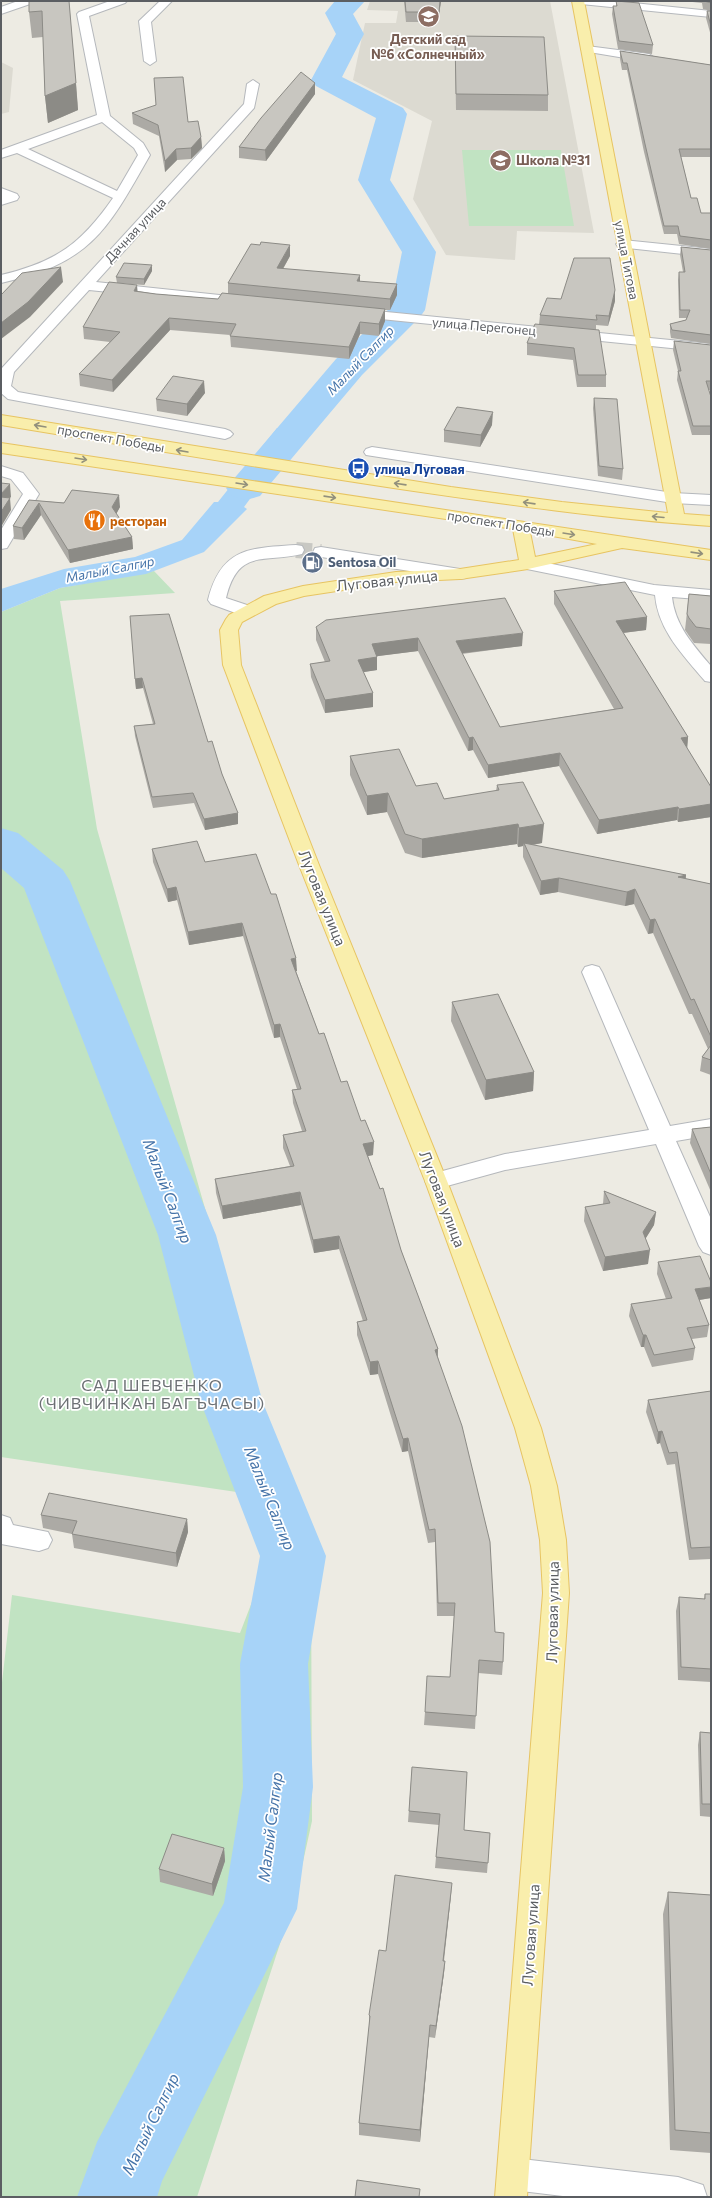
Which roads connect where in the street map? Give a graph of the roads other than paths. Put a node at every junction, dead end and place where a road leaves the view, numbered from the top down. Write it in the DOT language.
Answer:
graph roads {
  1 [pos="29,1"];
  2 [pos="122,1"];
  3 [pos="166,1"];
  4 [pos="579,1"];
  5 [pos="1,11"];
  6 [pos="711,14"];
  7 [pos="587,49"];
  8 [pos="150,61"];
  9 [pos="664,61"];
  10 [pos="253,84"];
  11 [pos="104,116"];
  12 [pos="17,148"];
  13 [pos="1,154"];
  14 [pos="1,192"];
  15 [pos="120,197"];
  16 [pos="1,201"];
  17 [pos="90,236"];
  18 [pos="125,241"];
  19 [pos="623,244"];
  20 [pos="711,253"];
  21 [pos="1,279"];
  22 [pos="84,285"];
  23 [pos="259,303"];
  24 [pos="338,311"];
  25 [pos="642,340"];
  26 [pos="711,348"];
  27 [pos="1,420"];
  28 [pos="225,434"];
  29 [pos="1,448"];
  30 [pos="372,452"];
  31 [pos="1,471"];
  32 [pos="673,498"];
  33 [pos="711,500"];
  34 [pos="677,519"];
  35 [pos="711,521"];
  36 [pos="521,526"];
  37 [pos="622,543"];
  38 [pos="1,544"];
  39 [pos="296,550"];
  40 [pos="321,552"];
  41 [pos="711,555"];
  42 [pos="528,564"];
  43 [pos="460,574"];
  44 [pos="663,591"];
  45 [pos="711,595"];
  46 [pos="247,611"];
  47 [pos="711,677"];
  48 [pos="592,972"];
  49 [pos="711,1127"];
  50 [pos="663,1134"];
  51 [pos="436,1181"];
  52 [pos="711,1246"];
  53 [pos="1,1526"];
  54 [pos="39,1540"];
  55 [pos="512,2185"];
  56 [pos="691,2197"];
  1 -- 5 [label="street"];
  2 -- 11 [label="street"];
  3 -- 8 [label="street"];
  4 -- 6 [label="street"];
  4 -- 7 [label="main road, улица Титова"];
  7 -- 9 [label="street"];
  7 -- 19 [label="main road, улица Титова"];
  10 -- 18 [label="street, Дачная улица"];
  11 -- 12 [label="street"];
  11 -- 15 [label="street"];
  12 -- 13 [label="street"];
  12 -- 15 [label="street"];
  14 -- 16 [label="street"];
  15 -- 17 [label="street"];
  17 -- 18 [label="street"];
  17 -- 21 [label="street"];
  18 -- 22 [label="street, Дачная улица"];
  19 -- 20 [label="street"];
  19 -- 25 [label="main road, улица Титова"];
  22 -- 23 [label="street"];
  22 -- 28 [label="street, Дачная улица"];
  24 -- 25 [label="street, улица Перегонец"];
  25 -- 26 [label="street, улица Перегонец"];
  25 -- 32 [label="main road, улица Титова"];
  34 -- 27 [label="main road, проспект Победы, one-way"];
  29 -- 36 [label="main road, проспект Победы, one-way"];
  30 -- 32 [label="street"];
  31 -- 38 [label="street"];
  32 -- 33 [label="street"];
  32 -- 34 [label="main road, улица Титова"];
  34 -- 35 [label="main road, проспект Победы"];
  36 -- 37 [label="main road, проспект Победы, one-way"];
  36 -- 42 [label="main road"];
  37 -- 41 [label="main road, проспект Победы, one-way"];
  37 -- 42 [label="main road, Луговая улица"];
  39 -- 46 [label="street"];
  40 -- 43 [label="street"];
  42 -- 43 [label="main road, Луговая улица"];
  42 -- 44 [label="street"];
  43 -- 46 [label="main road, Луговая улица"];
  44 -- 45 [label="street"];
  44 -- 47 [label="street"];
  46 -- 51 [label="main road, Луговая улица"];
  48 -- 50 [label="street"];
  49 -- 50 [label="street"];
  50 -- 51 [label="street"];
  50 -- 52 [label="street"];
  51 -- 55 [label="main road, Луговая улица"];
  53 -- 54 [label="street"];
  55 -- 56 [label="street"];
}
